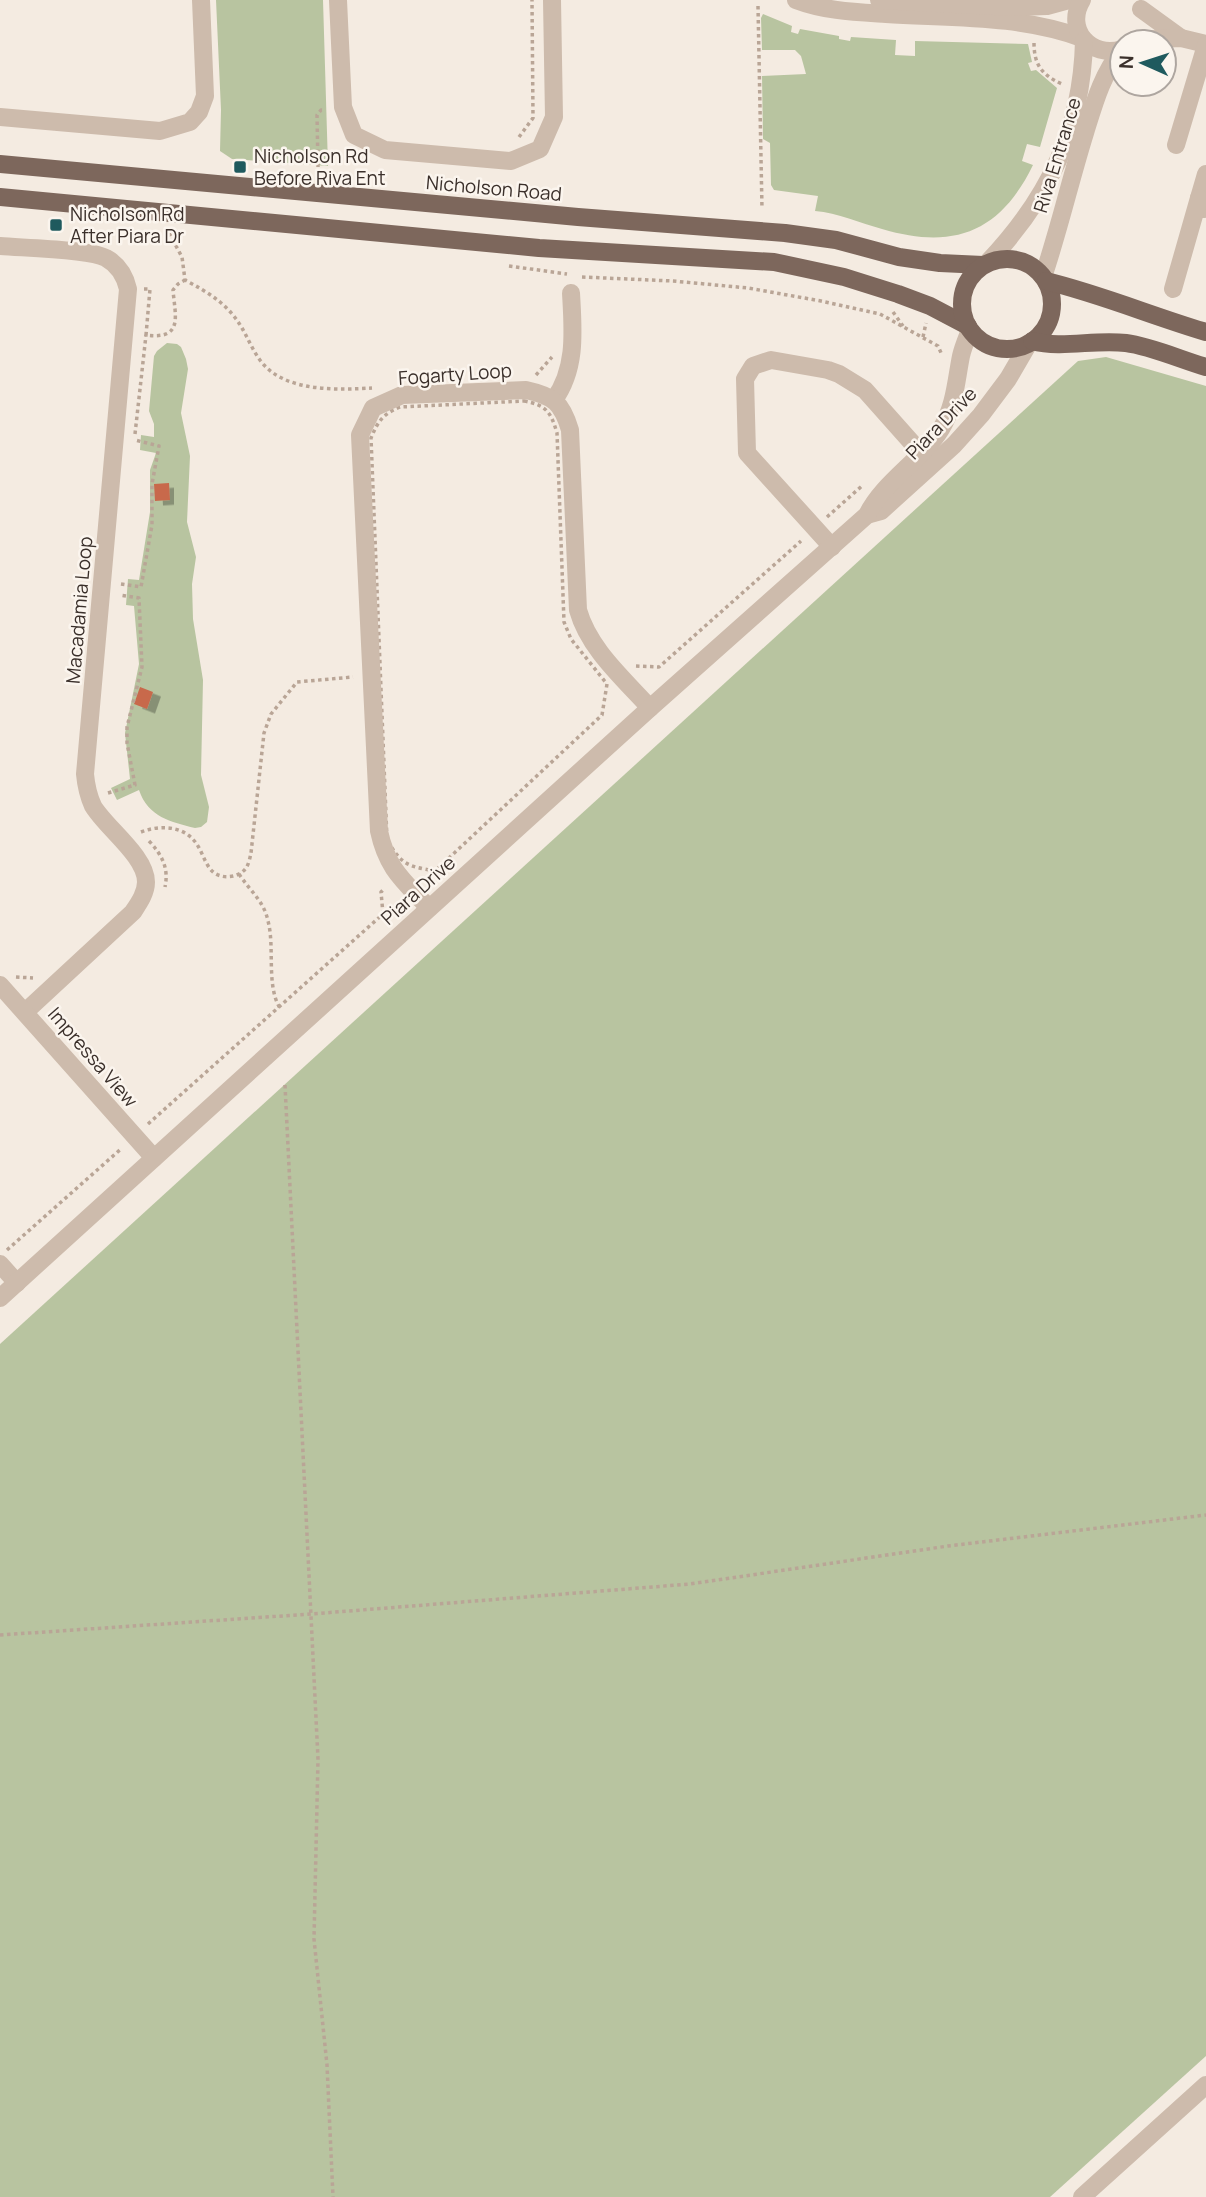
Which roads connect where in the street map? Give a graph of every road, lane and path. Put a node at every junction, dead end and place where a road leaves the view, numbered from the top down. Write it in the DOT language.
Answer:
graph roads {
  1 [pos="201,0"];
  2 [pos="338,0"];
  3 [pos="532,0"];
  4 [pos="552,0"];
  5 [pos="796,0"];
  6 [pos="879,0"];
  7 [pos="1069,0"];
  8 [pos="1082,0"];
  9 [pos="1013,4"];
  10 [pos="1138,4"];
  11 [pos="758,6"];
  12 [pos="1140,28"];
  13 [pos="1034,38"];
  14 [pos="1178,38"];
  15 [pos="1181,38"];
  16 [pos="1083,40"];
  17 [pos="1206,45"];
  18 [pos="1108,50"];
  19 [pos="1108,72"];
  20 [pos="1062,84"];
  21 [pos="344,109"];
  22 [pos="0,117"];
  23 [pos="513,144"];
  24 [pos="1176,145"];
  25 [pos="0,163"];
  26 [pos="318,167"];
  27 [pos="1206,174"];
  28 [pos="0,197"];
  29 [pos="1202,205"];
  30 [pos="762,209"];
  31 [pos="169,233"];
  32 [pos="0,246"];
  33 [pos="985,264"];
  34 [pos="1045,279"];
  35 [pos="185,280"];
  36 [pos="140,289"];
  37 [pos="1173,289"];
  38 [pos="571,293"];
  39 [pos="969,328"];
  40 [pos="573,331"];
  41 [pos="1206,332"];
  42 [pos="146,335"];
  43 [pos="1030,342"];
  44 [pos="1206,367"];
  45 [pos="533,378"];
  46 [pos="379,387"];
  47 [pos="554,400"];
  48 [pos="921,453"];
  49 [pos="867,515"];
  50 [pos="832,547"];
  51 [pos="376,675"];
  52 [pos="650,708"];
  53 [pos="112,799"];
  54 [pos="134,824"];
  55 [pos="141,832"];
  56 [pos="239,874"];
  57 [pos="399,875"];
  58 [pos="162,895"];
  59 [pos="429,908"];
  60 [pos="39,973"];
  61 [pos="7,981"];
  62 [pos="280,1008"];
  63 [pos="25,1012"];
  64 [pos="285,1085"];
  65 [pos="134,1137"];
  66 [pos="154,1158"];
  67 [pos="0,1256"];
  68 [pos="0,1264"];
  69 [pos="17,1283"];
  70 [pos="0,1298"];
  71 [pos="1206,1515"];
  72 [pos="311,1615"];
  73 [pos="0,1635"];
  74 [pos="1206,2085"];
  75 [pos="1085,2196"];
  76 [pos="333,2197"];
  1 -- 22 [label="street"];
  2 -- 21 [label="street"];
  3 -- 23 [label="path"];
  4 -- 21 [label="street"];
  5 -- 16 [label="street"];
  6 -- 9 [label="street"];
  7 -- 9 [label="street"];
  8 -- 16 [label="street, Riva Entrance"];
  10 -- 12 [label="street, Riva Entrance"];
  10 -- 15 [label="street"];
  11 -- 30 [label="path"];
  13 -- 20 [label="path"];
  14 -- 15 [label="street"];
  15 -- 17 [label="street"];
  16 -- 18 [label="street"];
  16 -- 33 [label="street, Riva Entrance"];
  17 -- 24 [label="street"];
  19 -- 34 [label="street, Riva Entrance"];
  21 -- 26 [label="path"];
  25 -- 33 [label="main road, Nicholson Road"];
  27 -- 29 [label="street"];
  28 -- 39 [label="main road"];
  29 -- 37 [label="street"];
  31 -- 35 [label="path"];
  32 -- 63 [label="street, Macadamia Loop"];
  33 -- 34 [label="main road"];
  33 -- 39 [label="main road"];
  34 -- 41 [label="main road"];
  34 -- 43 [label="main road"];
  35 -- 42 [label="path"];
  35 -- 46 [label="path"];
  36 -- 42 [label="path"];
  38 -- 40 [label="street"];
  39 -- 43 [label="main road"];
  39 -- 48 [label="street, Piara Drive"];
  40 -- 45 [label="path"];
  40 -- 47 [label="street"];
  42 -- 53 [label="path"];
  43 -- 44 [label="main road"];
  43 -- 49 [label="street, Piara Drive"];
  47 -- 51 [label="street, Fogarty Loop"];
  47 -- 52 [label="street"];
  48 -- 49 [label="street, Piara Drive"];
  48 -- 50 [label="street"];
  49 -- 50 [label="street, Piara Drive"];
  50 -- 52 [label="street, Piara Drive"];
  51 -- 51 [label="path"];
  51 -- 56 [label="path"];
  51 -- 57 [label="street, Fogarty Loop"];
  52 -- 59 [label="street, Piara Drive"];
  54 -- 55 [label="path"];
  55 -- 56 [label="path"];
  55 -- 58 [label="path"];
  56 -- 62 [label="path"];
  57 -- 59 [label="street, Fogarty Loop"];
  57 -- 62 [label="path"];
  59 -- 66 [label="street, Piara Drive"];
  60 -- 61 [label="path"];
  61 -- 63 [label="street, Impressa View"];
  62 -- 65 [label="path"];
  63 -- 65 [label="street, Impressa View"];
  64 -- 72 [label="path"];
  65 -- 66 [label="street, Impressa View"];
  65 -- 67 [label="path"];
  66 -- 69 [label="street, Piara Drive"];
  68 -- 69 [label="street"];
  69 -- 70 [label="street, Piara Drive"];
  71 -- 72 [label="path"];
  72 -- 73 [label="path"];
  72 -- 76 [label="path"];
  74 -- 75 [label="street"];
}
